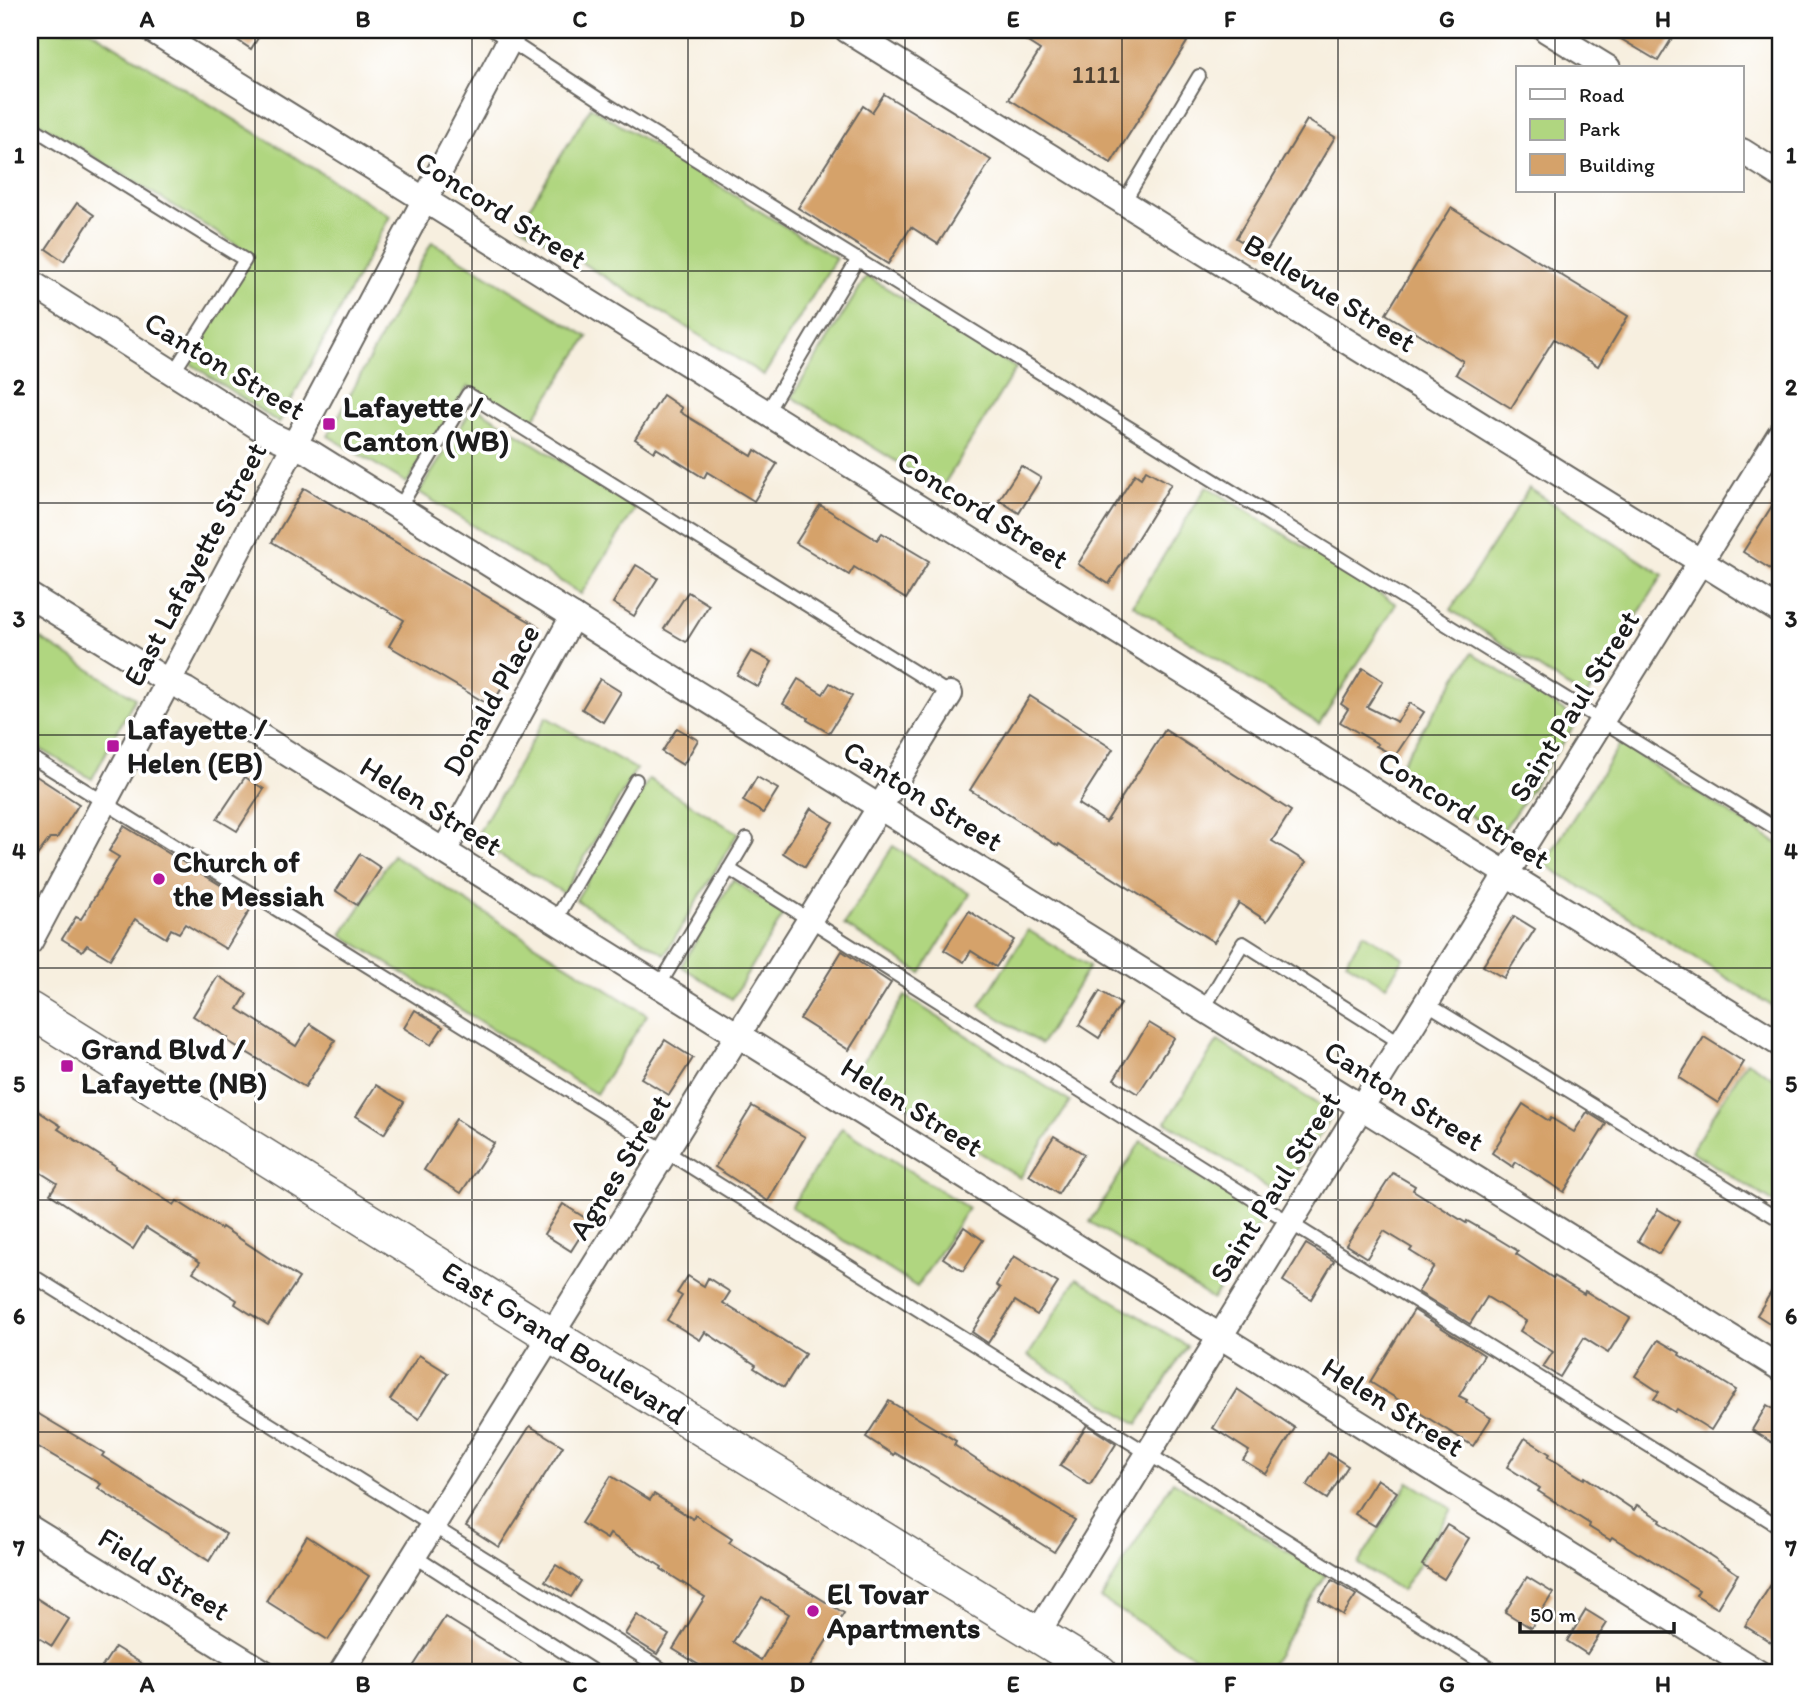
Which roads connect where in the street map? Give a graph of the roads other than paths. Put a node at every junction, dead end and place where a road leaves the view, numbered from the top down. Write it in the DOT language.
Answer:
graph roads {
  1 [pos="152,30"];
  2 [pos="847,30"];
  3 [pos="1546,30"];
  4 [pos="506,33"];
  5 [pos="1605,66"];
  6 [pos="1199,76"];
  7 [pos="30,126"];
  8 [pos="1744,152"];
  9 [pos="1780,174"];
  10 [pos="425,200"];
  11 [pos="1124,202"];
  12 [pos="858,259"];
  13 [pos="30,282"];
  14 [pos="173,373"];
  15 [pos="767,412"];
  16 [pos="1780,435"];
  17 [pos="293,445"];
  18 [pos="399,508"];
  19 [pos="1702,561"];
  20 [pos="30,596"];
  21 [pos="1780,611"];
  22 [pos="573,616"];
  23 [pos="169,682"];
  24 [pos="950,694"];
  25 [pos="1603,720"];
  26 [pos="30,756"];
  27 [pos="636,780"];
  28 [pos="104,803"];
  29 [pos="881,807"];
  30 [pos="1780,831"];
  31 [pos="747,839"];
  32 [pos="443,851"];
  33 [pos="729,869"];
  34 [pos="1507,874"];
  35 [pos="810,920"];
  36 [pos="555,921"];
  37 [pos="30,942"];
  38 [pos="659,986"];
  39 [pos="1426,1003"];
  40 [pos="1204,1008"];
  41 [pos="30,1010"];
  42 [pos="739,1036"];
  43 [pos="1401,1043"];
  44 [pos="1780,1044"];
  45 [pos="1362,1106"];
  46 [pos="667,1152"];
  47 [pos="1780,1220"];
  48 [pos="1290,1223"];
  49 [pos="30,1274"];
  50 [pos="552,1336"];
  51 [pos="1220,1336"];
  52 [pos="1780,1368"];
  53 [pos="1147,1454"];
  54 [pos="433,1527"];
  55 [pos="1780,1527"];
  56 [pos="30,1528"];
  57 [pos="414,1556"];
  58 [pos="1037,1634"];
  59 [pos="265,1673"];
  60 [pos="341,1673"];
  61 [pos="596,1673"];
  62 [pos="668,1673"];
  63 [pos="1100,1673"];
  64 [pos="1498,1673"];
  65 [pos="1759,1673"];
  1 -- 10 [label="street, Concord Street"];
  2 -- 11 [label="street, Bellevue Street"];
  3 -- 5 [label="street"];
  4 -- 10 [label="street, East Lafayette Street"];
  4 -- 12 [label="lane"];
  6 -- 11 [label="lane"];
  7 -- 14 [label="lane"];
  8 -- 9 [label="street"];
  10 -- 15 [label="street, Concord Street"];
  10 -- 17 [label="street, East Lafayette Street"];
  11 -- 19 [label="street, Bellevue Street"];
  12 -- 15 [label="lane"];
  12 -- 25 [label="lane"];
  13 -- 14 [label="street, Canton Street"];
  14 -- 17 [label="street, Canton Street"];
  15 -- 34 [label="street, Concord Street"];
  16 -- 19 [label="street, Saint Paul Street"];
  17 -- 18 [label="street, Canton Street"];
  17 -- 23 [label="street, East Lafayette Street"];
  18 -- 22 [label="street, Canton Street"];
  18 -- 24 [label="lane"];
  19 -- 21 [label="street, Bellevue Street"];
  19 -- 25 [label="street, Saint Paul Street"];
  20 -- 23 [label="street, Helen Street"];
  22 -- 29 [label="street, Canton Street"];
  22 -- 32 [label="street, Donald Place"];
  23 -- 28 [label="street, East Lafayette Street"];
  23 -- 32 [label="street, Helen Street"];
  24 -- 29 [label="street, Agnes Street"];
  25 -- 30 [label="lane"];
  25 -- 34 [label="street, Saint Paul Street"];
  26 -- 28 [label="lane"];
  27 -- 36 [label="lane"];
  28 -- 37 [label="street, East Lafayette Street"];
  28 -- 46 [label="lane"];
  29 -- 35 [label="street, Agnes Street"];
  29 -- 40 [label="street, Canton Street"];
  31 -- 33 [label="lane"];
  32 -- 36 [label="street, Helen Street"];
  33 -- 35 [label="lane"];
  33 -- 38 [label="lane"];
  34 -- 39 [label="street, Saint Paul Street"];
  34 -- 44 [label="street, Concord Street"];
  35 -- 42 [label="street, Agnes Street"];
  35 -- 48 [label="lane"];
  36 -- 38 [label="street, Helen Street"];
  38 -- 42 [label="street, Helen Street"];
  39 -- 43 [label="street, Saint Paul Street"];
  39 -- 47 [label="lane"];
  40 -- 43 [label="lane"];
  40 -- 45 [label="street, Canton Street"];
  41 -- 50 [label="main road, East Grand Boulevard"];
  42 -- 46 [label="street, Agnes Street"];
  42 -- 51 [label="street, Helen Street"];
  43 -- 45 [label="street, Saint Paul Street"];
  45 -- 48 [label="street, Saint Paul Street"];
  45 -- 52 [label="street, Canton Street"];
  46 -- 50 [label="street, Agnes Street"];
  46 -- 53 [label="lane"];
  48 -- 51 [label="street, Saint Paul Street"];
  48 -- 55 [label="lane"];
  49 -- 54 [label="lane"];
  50 -- 54 [label="street, Agnes Street"];
  50 -- 58 [label="main road, East Grand Boulevard"];
  51 -- 53 [label="street, Saint Paul Street"];
  51 -- 65 [label="street, Helen Street"];
  53 -- 58 [label="street, Saint Paul Street"];
  53 -- 64 [label="lane"];
  54 -- 57 [label="street, Agnes Street"];
  54 -- 62 [label="lane"];
  56 -- 59 [label="street, Field Street"];
  57 -- 60 [label="street, Agnes Street"];
  57 -- 61 [label="lane"];
  58 -- 63 [label="main road, East Grand Boulevard"];
}
